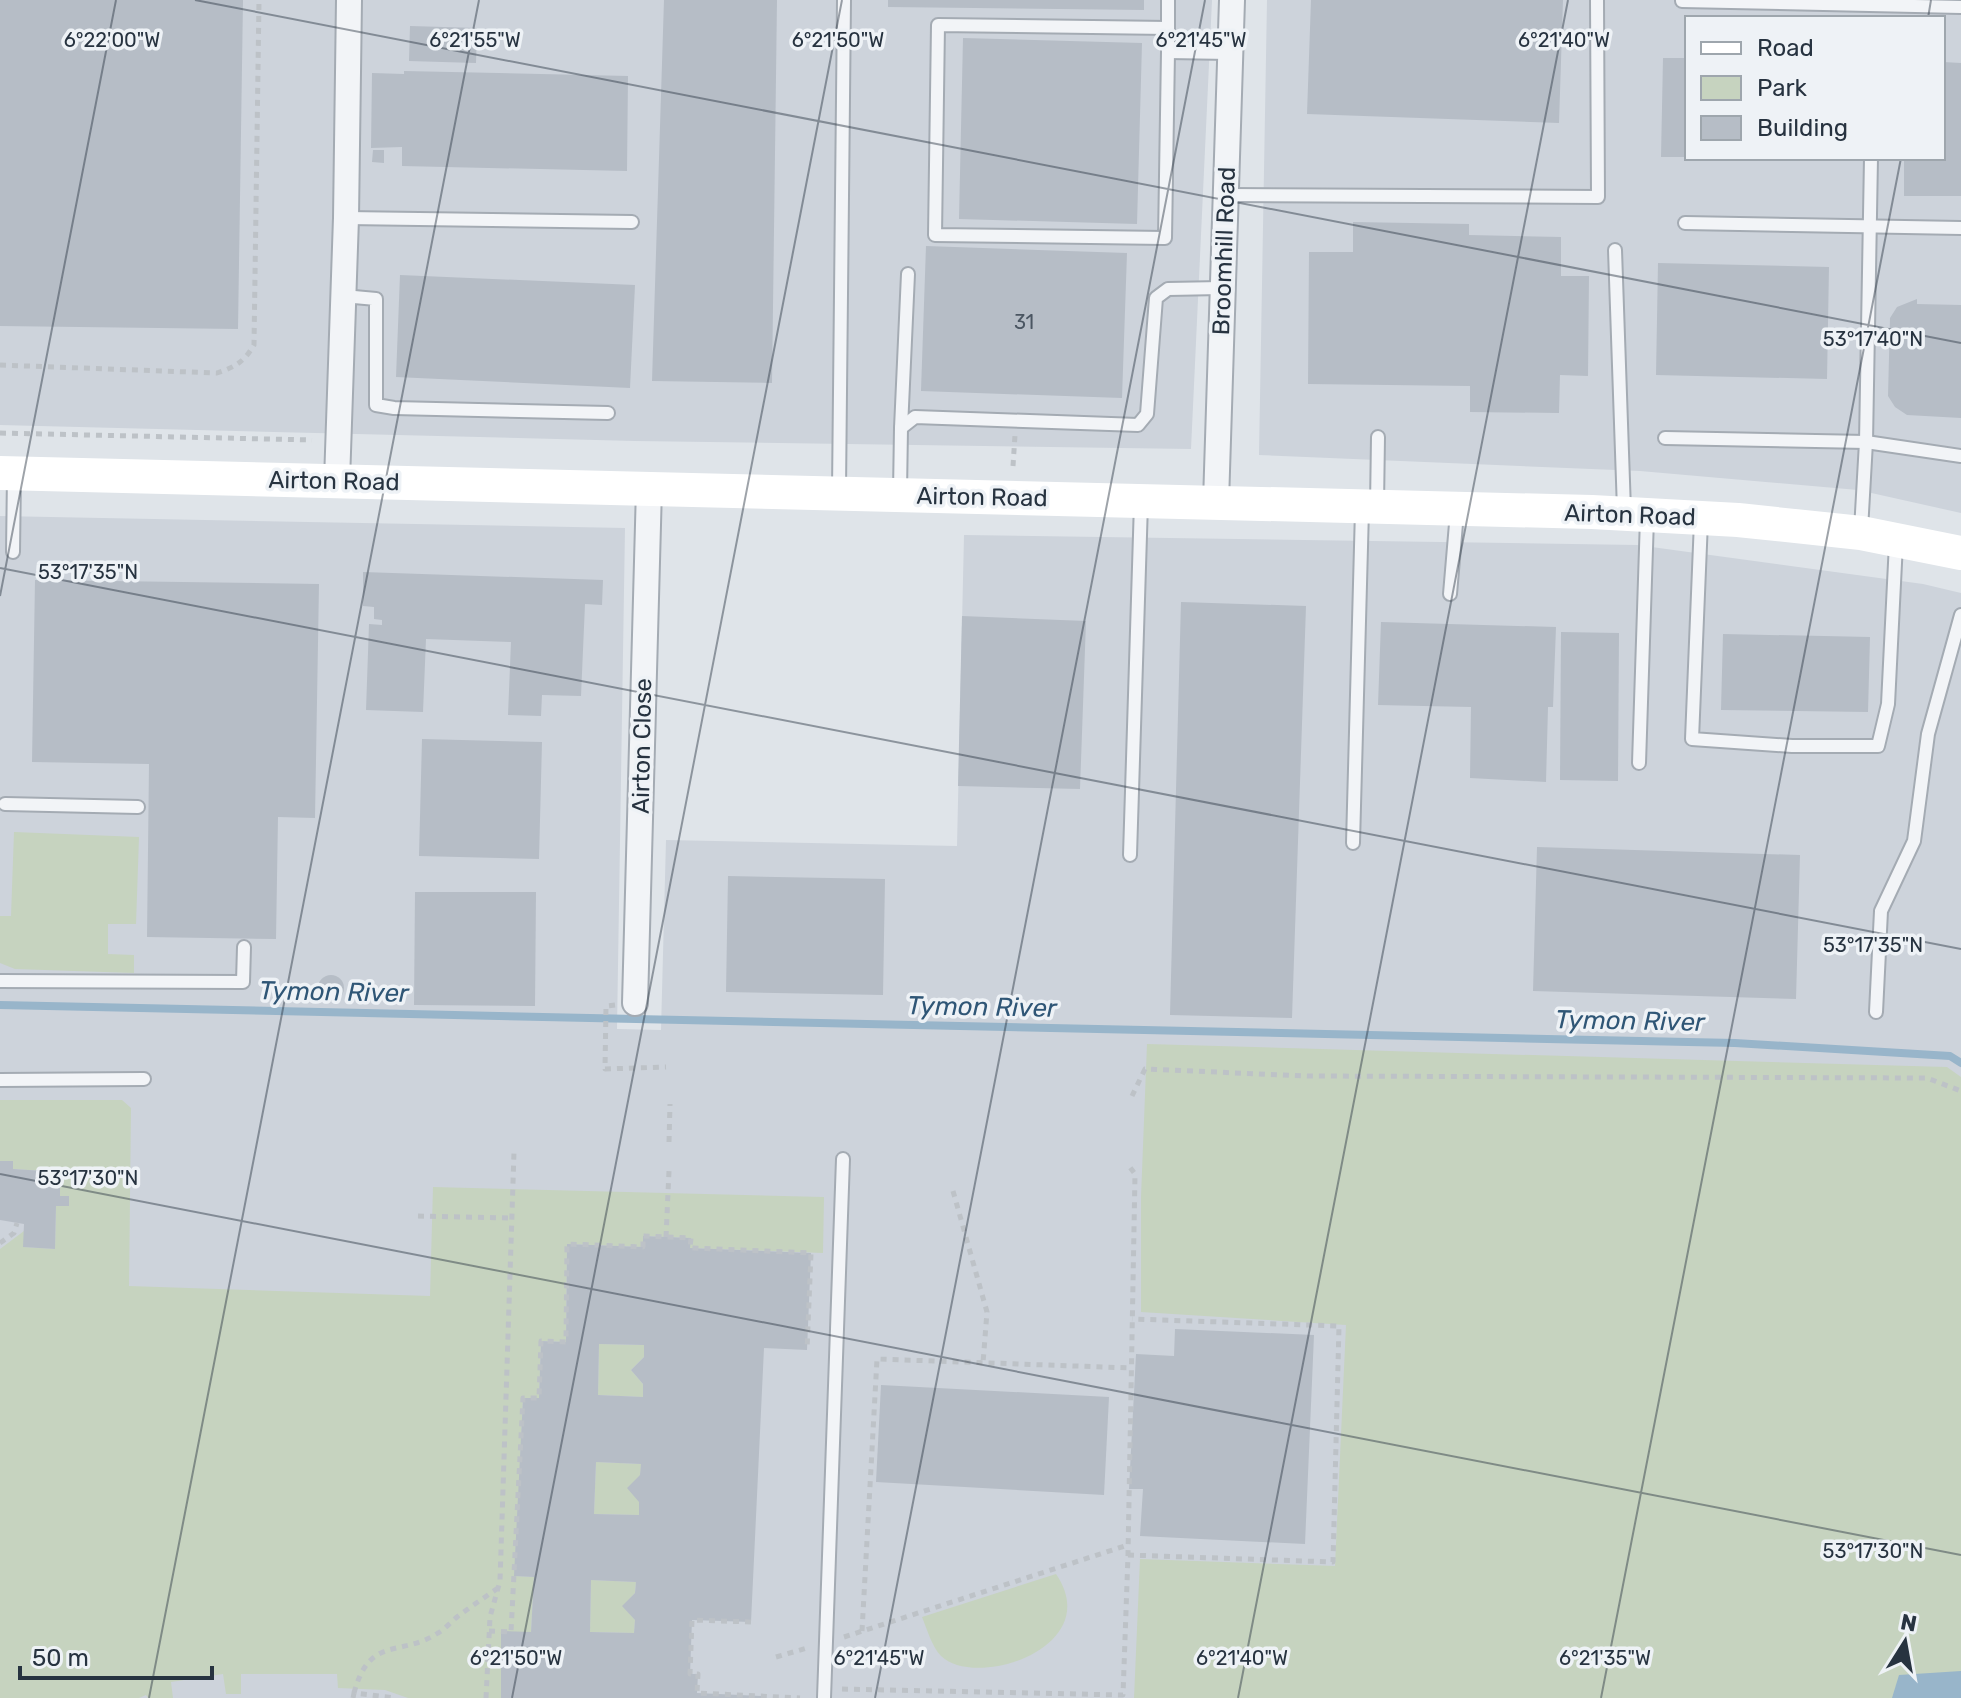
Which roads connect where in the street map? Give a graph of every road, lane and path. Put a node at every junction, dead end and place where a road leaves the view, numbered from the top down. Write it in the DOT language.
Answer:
graph roads {
  1 [pos="259,0"];
  2 [pos="349,0"];
  3 [pos="844,0"];
  4 [pos="1168,0"];
  5 [pos="1232,0"];
  6 [pos="1597,0"];
  7 [pos="1682,1"];
  8 [pos="1961,7"];
  9 [pos="1874,12"];
  10 [pos="1168,28"];
  11 [pos="1168,52"];
  12 [pos="1230,53"];
  13 [pos="1871,160"];
  14 [pos="1227,195"];
  15 [pos="346,218"];
  16 [pos="632,222"];
  17 [pos="1685,223"];
  18 [pos="1870,227"];
  19 [pos="1961,228"];
  20 [pos="1615,250"];
  21 [pos="908,274"];
  22 [pos="1221,288"];
  23 [pos="343,296"];
  24 [pos="0,365"];
  25 [pos="608,413"];
  26 [pos="901,428"];
  27 [pos="0,433"];
  28 [pos="1378,437"];
  29 [pos="1665,438"];
  30 [pos="312,440"];
  31 [pos="1866,442"];
  32 [pos="1961,456"];
  33 [pos="7,473"];
  34 [pos="337,481"];
  35 [pos="649,488"];
  36 [pos="839,494"];
  37 [pos="900,495"];
  38 [pos="1141,500"];
  39 [pos="1216,502"];
  40 [pos="1370,507"];
  41 [pos="1457,509"];
  42 [pos="1636,514"];
  43 [pos="1701,518"];
  44 [pos="1861,533"];
  45 [pos="1896,540"];
  46 [pos="13,552"];
  47 [pos="1961,553"];
  48 [pos="1450,594"];
  49 [pos="1961,615"];
  50 [pos="1639,763"];
  51 [pos="5,804"];
  52 [pos="138,807"];
  53 [pos="1353,843"];
  54 [pos="1130,855"];
  55 [pos="244,947"];
  56 [pos="0,981"];
  57 [pos="635,1003"];
  58 [pos="606,1006"];
  59 [pos="1876,1012"];
  60 [pos="666,1067"];
  61 [pos="144,1079"];
  62 [pos="0,1080"];
  63 [pos="1961,1091"];
  64 [pos="1132,1096"];
  65 [pos="670,1104"];
  66 [pos="669,1142"];
  67 [pos="514,1152"];
  68 [pos="843,1159"];
  69 [pos="1129,1166"];
  70 [pos="669,1171"];
  71 [pos="953,1191"];
  72 [pos="418,1216"];
  73 [pos="512,1218"];
  74 [pos="17,1223"];
  75 [pos="666,1237"];
  76 [pos="0,1243"];
  77 [pos="1132,1319"];
  78 [pos="807,1350"];
  79 [pos="983,1363"];
  80 [pos="1132,1368"];
  81 [pos="1128,1545"];
  82 [pos="1128,1555"];
  83 [pos="498,1588"];
  84 [pos="751,1622"];
  85 [pos="489,1631"];
  86 [pos="862,1631"];
  87 [pos="826,1643"];
  88 [pos="776,1657"];
  89 [pos="842,1687"];
  90 [pos="354,1696"];
  91 [pos="1124,1697"];
  92 [pos="396,1698"];
  93 [pos="486,1698"];
  94 [pos="800,1698"];
  95 [pos="824,1698"];
  1 -- 24 [label="path"];
  2 -- 15 [label="street"];
  3 -- 36 [label="lane"];
  4 -- 10 [label="lane"];
  5 -- 12 [label="street, Broomhill Road"];
  6 -- 14 [label="lane"];
  7 -- 9 [label="lane"];
  8 -- 9 [label="lane"];
  10 -- 11 [label="lane"];
  10 -- 11 [label="lane"];
  11 -- 12 [label="lane"];
  12 -- 14 [label="street, Broomhill Road"];
  13 -- 18 [label="lane"];
  14 -- 22 [label="street, Broomhill Road"];
  15 -- 16 [label="lane"];
  15 -- 23 [label="street"];
  17 -- 18 [label="lane"];
  18 -- 19 [label="lane"];
  18 -- 31 [label="lane"];
  20 -- 42 [label="lane"];
  21 -- 26 [label="lane"];
  22 -- 26 [label="lane"];
  22 -- 39 [label="street, Broomhill Road"];
  23 -- 25 [label="lane"];
  23 -- 34 [label="street"];
  26 -- 37 [label="lane"];
  27 -- 30 [label="path"];
  28 -- 40 [label="lane"];
  29 -- 31 [label="lane"];
  31 -- 32 [label="lane"];
  31 -- 44 [label="lane"];
  33 -- 34 [label="street, Airton Road"];
  33 -- 46 [label="lane"];
  34 -- 35 [label="street, Airton Road"];
  35 -- 36 [label="street, Airton Road"];
  35 -- 57 [label="street, Airton Close"];
  36 -- 37 [label="street, Airton Road"];
  37 -- 38 [label="street, Airton Road"];
  38 -- 39 [label="street, Airton Road"];
  38 -- 54 [label="lane"];
  39 -- 40 [label="street, Airton Road"];
  40 -- 41 [label="street, Airton Road"];
  40 -- 53 [label="lane"];
  41 -- 42 [label="street, Airton Road"];
  41 -- 48 [label="lane"];
  42 -- 43 [label="street, Airton Road"];
  42 -- 50 [label="lane"];
  43 -- 44 [label="street, Airton Road"];
  43 -- 45 [label="lane"];
  44 -- 45 [label="street, Airton Road"];
  45 -- 47 [label="street, Airton Road"];
  49 -- 59 [label="lane"];
  51 -- 52 [label="lane"];
  55 -- 56 [label="lane"];
  58 -- 60 [label="path"];
  61 -- 62 [label="lane"];
  63 -- 64 [label="path"];
  65 -- 66 [label="path"];
  67 -- 73 [label="path"];
  68 -- 87 [label="lane"];
  69 -- 77 [label="path"];
  70 -- 75 [label="path"];
  71 -- 79 [label="path"];
  72 -- 73 [label="path"];
  73 -- 83 [label="path"];
  74 -- 76 [label="path"];
  75 -- 78 [label="path"];
  75 -- 85 [label="path"];
  77 -- 80 [label="path"];
  77 -- 82 [label="path"];
  79 -- 80 [label="path"];
  79 -- 86 [label="path"];
  80 -- 81 [label="path"];
  81 -- 82 [label="path"];
  81 -- 86 [label="path"];
  82 -- 91 [label="path"];
  83 -- 85 [label="path"];
  83 -- 90 [label="path"];
  84 -- 94 [label="path"];
  85 -- 93 [label="path"];
  86 -- 87 [label="path"];
  87 -- 88 [label="path"];
  87 -- 95 [label="lane"];
  89 -- 91 [label="path"];
  90 -- 92 [label="path"];
}
